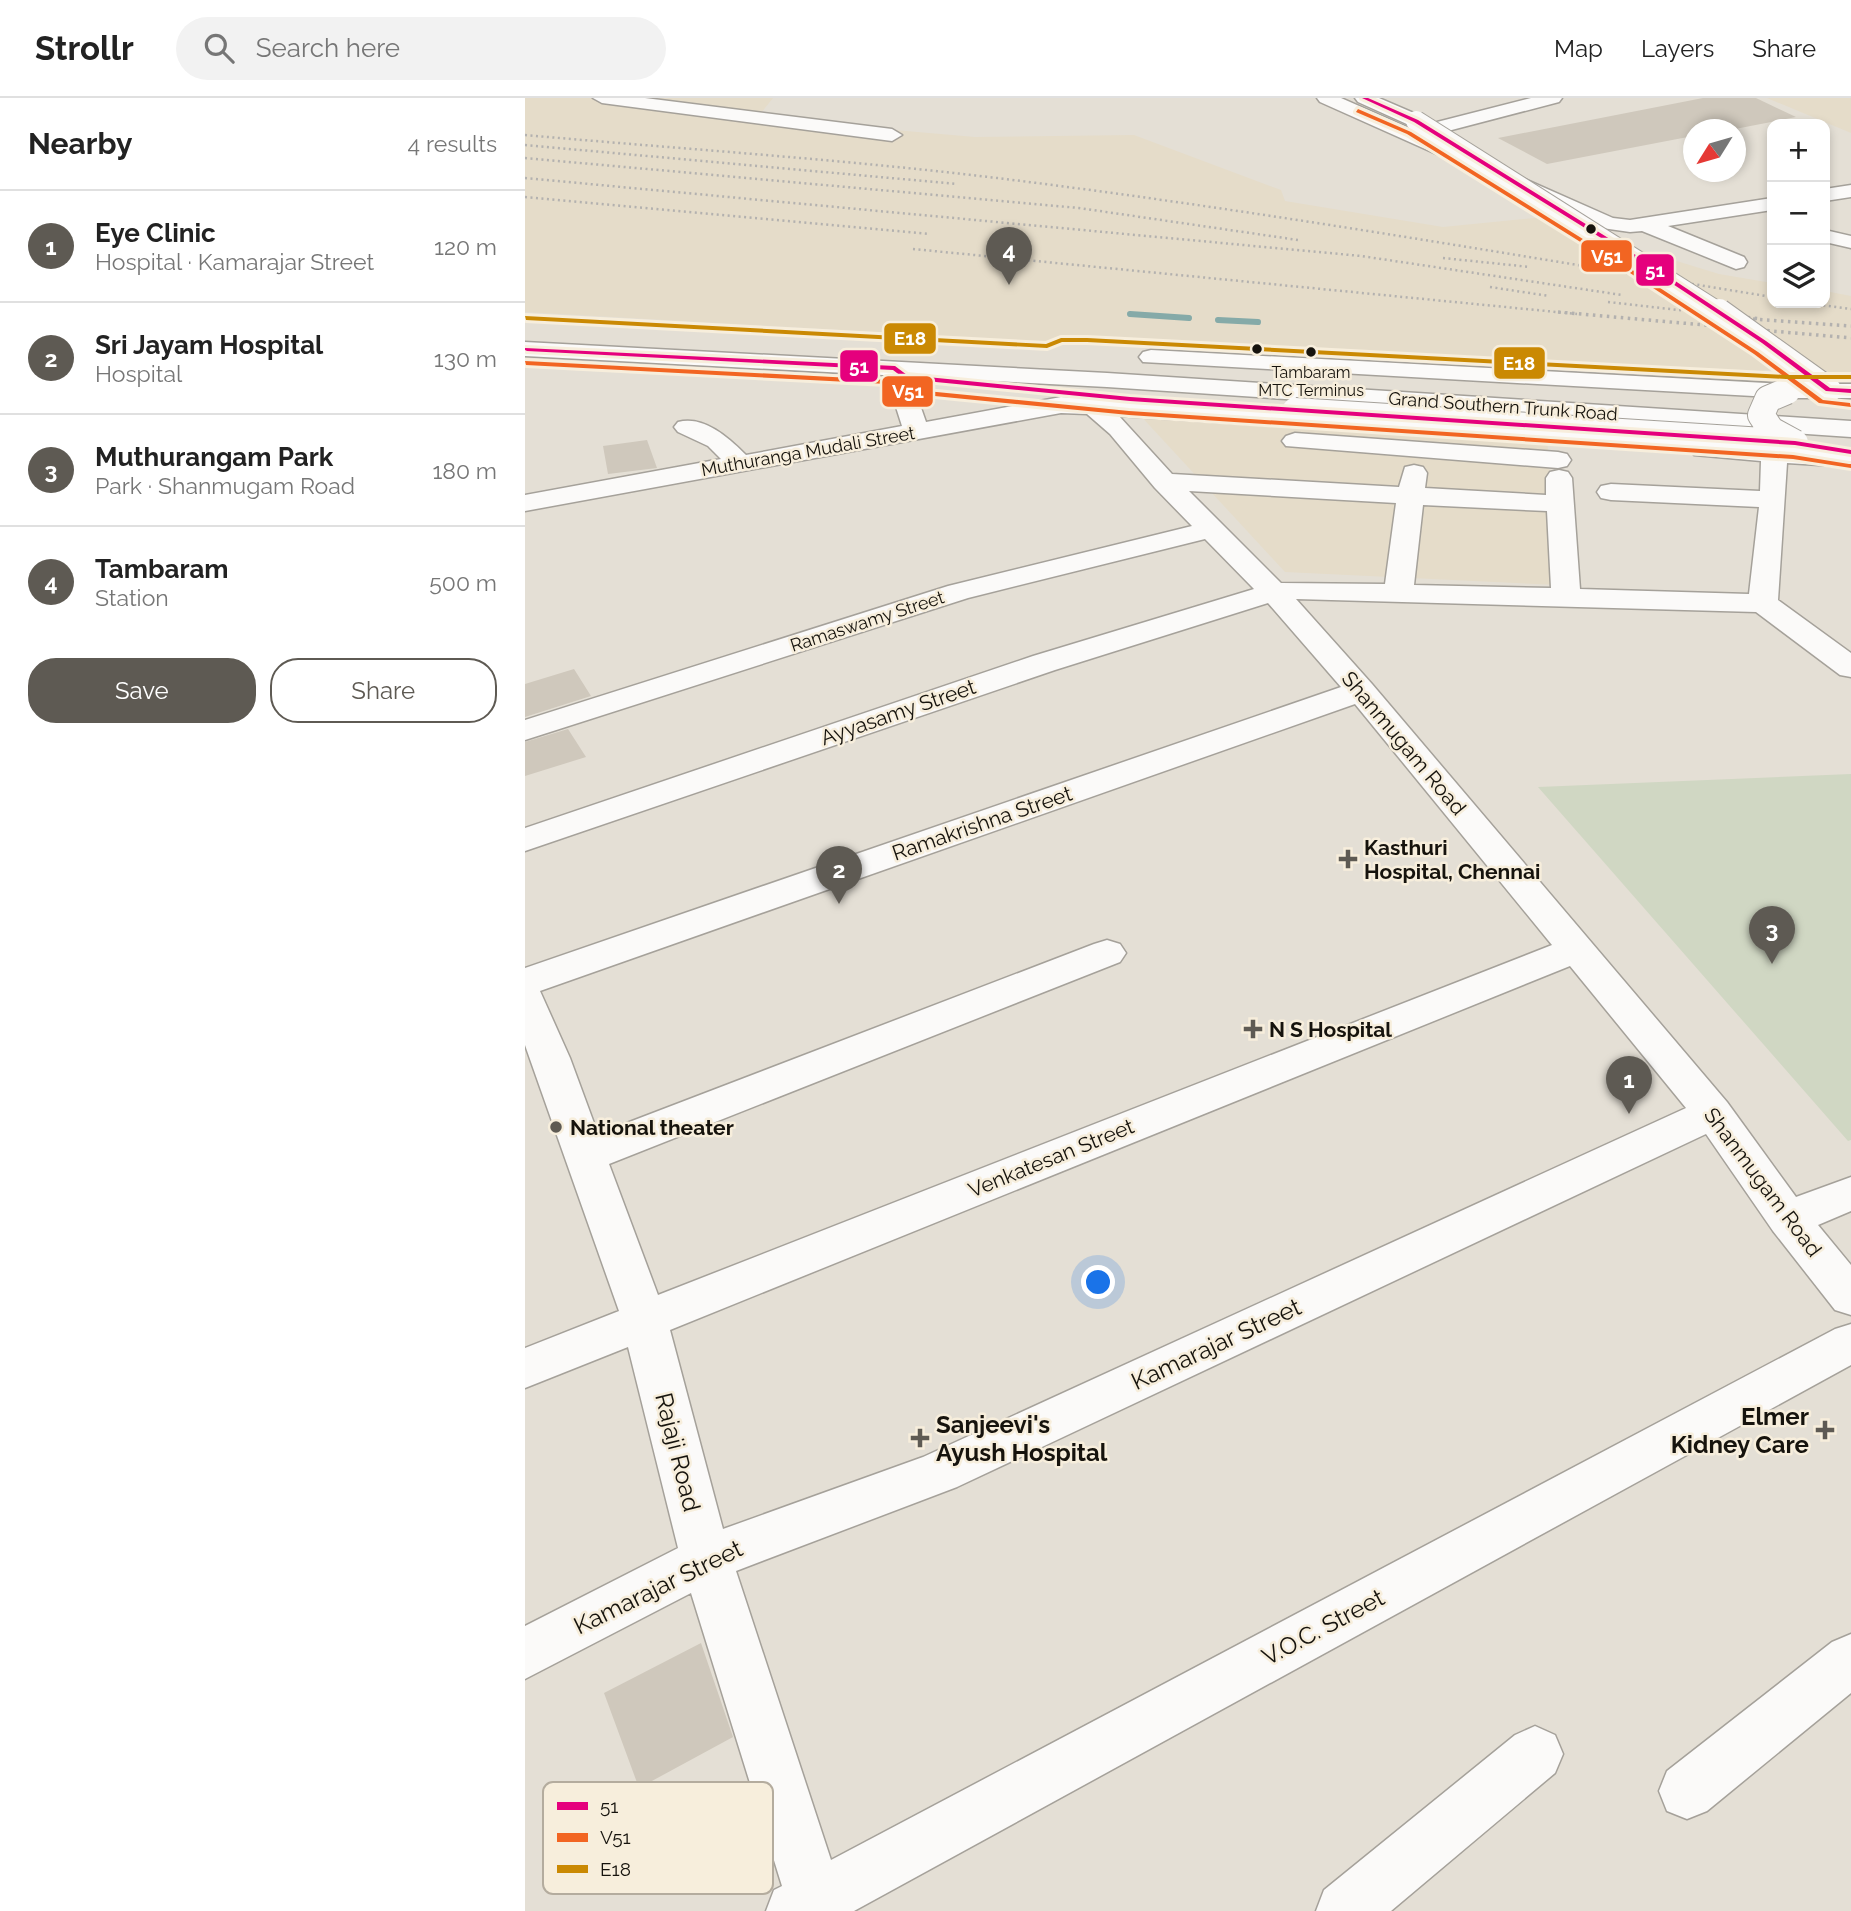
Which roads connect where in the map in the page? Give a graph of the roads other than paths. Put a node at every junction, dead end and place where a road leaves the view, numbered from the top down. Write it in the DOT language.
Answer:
graph roads {
  1 [pos="602,98"];
  2 [pos="1326,98"];
  3 [pos="1348,98"];
  4 [pos="1364,98"];
  5 [pos="1381,98"];
  6 [pos="1553,98"];
  7 [pos="1444,126"];
  8 [pos="892,135"];
  9 [pos="1851,191"];
  10 [pos="1830,194"];
  11 [pos="1767,205"];
  12 [pos="1734,210"];
  13 [pos="1767,220"];
  14 [pos="1644,225"];
  15 [pos="1830,237"];
  16 [pos="1851,243"];
  17 [pos="1736,262"];
  18 [pos="525,332"];
  19 [pos="525,349"];
  20 [pos="1049,360"];
  21 [pos="900,373"];
  22 [pos="1793,390"];
  23 [pos="1839,391"];
  24 [pos="1092,405"];
  25 [pos="1851,410"];
  26 [pos="1419,426"];
  27 [pos="687,427"];
  28 [pos="1119,429"];
  29 [pos="1851,429"];
  30 [pos="916,431"];
  31 [pos="1556,435"];
  32 [pos="1785,449"];
  33 [pos="1851,452"];
  34 [pos="1851,459"];
  35 [pos="739,463"];
  36 [pos="1164,482"];
  37 [pos="1611,492"];
  38 [pos="1411,496"];
  39 [pos="1773,500"];
  40 [pos="525,503"];
  41 [pos="1560,504"];
  42 [pos="1213,529"];
  43 [pos="1274,592"];
  44 [pos="1398,593"];
  45 [pos="1566,598"];
  46 [pos="1763,603"];
  47 [pos="1851,668"];
  48 [pos="1361,691"];
  49 [pos="525,730"];
  50 [pos="525,840"];
  51 [pos="1577,949"];
  52 [pos="1107,953"];
  53 [pos="525,982"];
  54 [pos="525,998"];
  55 [pos="538,1063"];
  56 [pos="1713,1113"];
  57 [pos="586,1156"];
  58 [pos="1851,1193"];
  59 [pos="1788,1219"];
  60 [pos="1851,1297"];
  61 [pos="644,1318"];
  62 [pos="1851,1343"];
  63 [pos="525,1368"];
  64 [pos="706,1559"];
  65 [pos="525,1654"];
  66 [pos="1851,1660"];
  67 [pos="1535,1754"];
  68 [pos="773,1782"];
  69 [pos="773,1783"];
  70 [pos="1687,1791"];
  71 [pos="810,1907"];
  72 [pos="1345,1911"];
  1 -- 8 [label="street"];
  2 -- 14 [label="street"];
  3 -- 22 [label="street"];
  4 -- 23 [label="street, bridge"];
  5 -- 7 [label="street"];
  6 -- 7 [label="street"];
  7 -- 14 [label="street"];
  9 -- 10 [label="street"];
  11 -- 12 [label="street"];
  12 -- 13 [label="street"];
  12 -- 14 [label="street"];
  14 -- 17 [label="street"];
  15 -- 16 [label="street"];
  18 -- 20 [label="street, Grand Southern Trunk Road"];
  19 -- 21 [label="street, Grand Southern Trunk Road"];
  20 -- 22 [label="street"];
  20 -- 25 [label="street, Grand Southern Trunk Road"];
  21 -- 26 [label="street, Grand Southern Trunk Road"];
  21 -- 30 [label="street"];
  21 -- 32 [label="street, bridge"];
  22 -- 23 [label="street"];
  22 -- 32 [label="street, bridge"];
  24 -- 26 [label="street, Muthuranga Mudali Street"];
  24 -- 28 [label="street, Shanmugam Road"];
  24 -- 30 [label="street, Muthuranga Mudali Street"];
  26 -- 28 [label="street"];
  26 -- 31 [label="street"];
  26 -- 31 [label="street, Grand Southern Trunk Road"];
  26 -- 38 [label="street"];
  27 -- 35 [label="street"];
  28 -- 36 [label="street, Shanmugam Road"];
  29 -- 31 [label="street, Grand Southern Trunk Road"];
  30 -- 35 [label="street, Muthuranga Mudali Street"];
  31 -- 32 [label="street"];
  31 -- 41 [label="street"];
  32 -- 33 [label="street"];
  32 -- 34 [label="street"];
  32 -- 39 [label="street"];
  35 -- 40 [label="street, Muthuranga Mudali Street"];
  36 -- 38 [label="street"];
  36 -- 42 [label="street, Shanmugam Road"];
  37 -- 39 [label="street"];
  38 -- 41 [label="street"];
  38 -- 44 [label="street"];
  39 -- 46 [label="street"];
  41 -- 45 [label="street"];
  42 -- 43 [label="street, Shanmugam Road"];
  42 -- 49 [label="street, Ramaswamy Street"];
  43 -- 44 [label="street, Ayyasamy Street"];
  43 -- 48 [label="street, Shanmugam Road"];
  43 -- 50 [label="street, Ayyasamy Street"];
  44 -- 45 [label="street, Ayyasamy Street"];
  45 -- 46 [label="street, Ayyasamy Street"];
  46 -- 47 [label="street"];
  48 -- 51 [label="street, Shanmugam Road"];
  48 -- 53 [label="street, Ramakrishna Street"];
  51 -- 56 [label="street, Shanmugam Road"];
  51 -- 61 [label="street, Venkatesan Street"];
  52 -- 57 [label="street"];
  54 -- 55 [label="street, Rajaji Road"];
  55 -- 57 [label="street, Rajaji Road"];
  56 -- 59 [label="street, Shanmugam Road"];
  56 -- 64 [label="street, Kamarajar Street"];
  57 -- 61 [label="street, Rajaji Road"];
  58 -- 59 [label="street"];
  59 -- 60 [label="street, Shanmugam Road"];
  61 -- 63 [label="street, Venkatesan Street"];
  61 -- 64 [label="street, Rajaji Road"];
  62 -- 71 [label="street, V.O.C. Street"];
  64 -- 65 [label="street, Kamarajar Street"];
  64 -- 68 [label="street, Rajaji Road"];
  66 -- 70 [label="street"];
  67 -- 72 [label="street"];
  69 -- 71 [label="street, Rajaji Road"];
}
